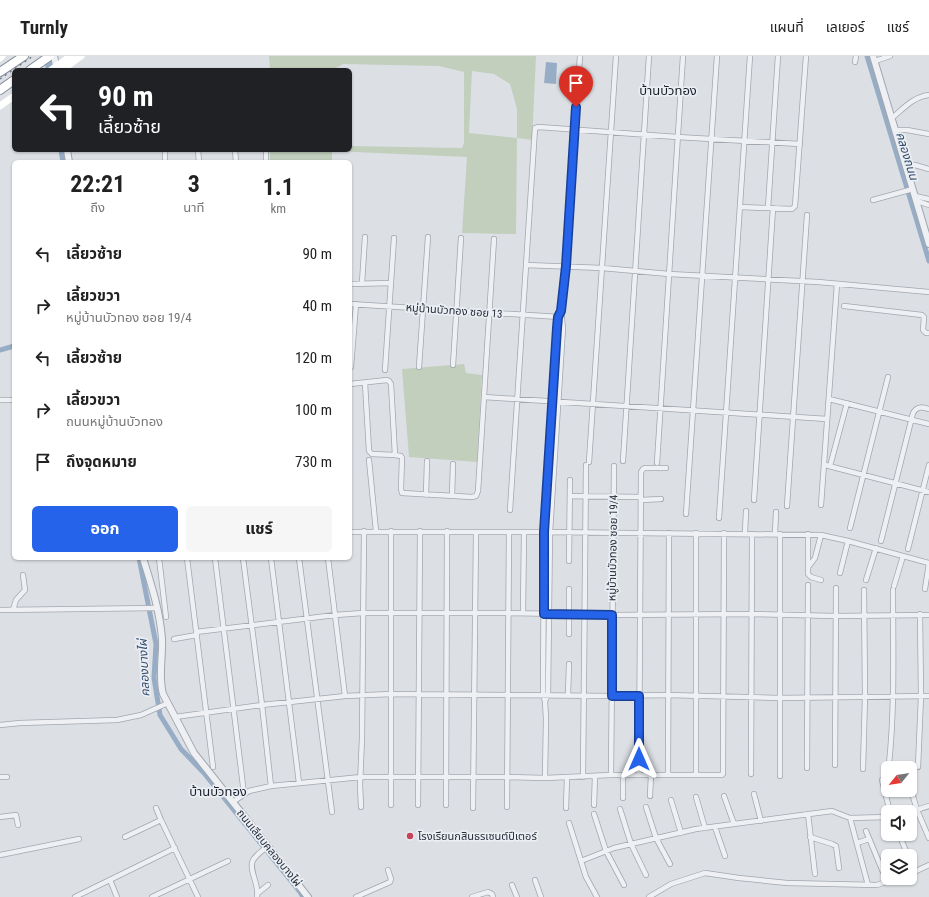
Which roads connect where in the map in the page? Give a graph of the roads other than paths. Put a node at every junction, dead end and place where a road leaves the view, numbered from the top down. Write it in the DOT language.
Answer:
graph roads {
  1 [pos="24,56"];
  2 [pos="50,56"];
  3 [pos="54,56"];
  4 [pos="71,56"];
  5 [pos="81,56"];
  6 [pos="580,56"];
  7 [pos="616,56"];
  8 [pos="649,56"];
  9 [pos="683,56"];
  10 [pos="717,56"];
  11 [pos="750,56"];
  12 [pos="778,56"];
  13 [pos="806,56"];
  14 [pos="856,56"];
  15 [pos="890,56"];
  16 [pos="874,58"];
  17 [pos="855,62"];
  18 [pos="33,68"];
  19 [pos="54,68"];
  20 [pos="57,68"];
  21 [pos="65,68"];
  22 [pos="0,72"];
  23 [pos="12,81"];
  24 [pos="0,90"];
  25 [pos="929,95"];
  26 [pos="12,97"];
  27 [pos="0,106"];
  28 [pos="892,118"];
  29 [pos="574,129"];
  30 [pos="896,130"];
  31 [pos="611,132"];
  32 [pos="929,134"];
  33 [pos="644,135"];
  34 [pos="677,137"];
  35 [pos="711,138"];
  36 [pos="744,141"];
  37 [pos="772,143"];
  38 [pos="800,144"];
  39 [pos="906,164"];
  40 [pos="929,169"];
  41 [pos="911,189"];
  42 [pos="916,199"];
  43 [pos="929,199"];
  44 [pos="873,200"];
  45 [pos="929,204"];
  46 [pos="740,206"];
  47 [pos="770,208"];
  48 [pos="807,215"];
  49 [pos="365,237"];
  50 [pos="428,237"];
  51 [pos="394,238"];
  52 [pos="461,238"];
  53 [pos="494,239"];
  54 [pos="929,244"];
  55 [pos="526,265"];
  56 [pos="566,266"];
  57 [pos="602,268"];
  58 [pos="635,271"];
  59 [pos="669,274"];
  60 [pos="702,275"];
  61 [pos="736,278"];
  62 [pos="769,280"];
  63 [pos="802,282"];
  64 [pos="391,283"];
  65 [pos="352,284"];
  66 [pos="362,284"];
  67 [pos="837,284"];
  68 [pos="929,292"];
  69 [pos="352,304"];
  70 [pos="356,304"];
  71 [pos="389,306"];
  72 [pos="844,306"];
  73 [pos="423,309"];
  74 [pos="456,311"];
  75 [pos="490,313"];
  76 [pos="523,315"];
  77 [pos="561,317"];
  78 [pos="929,333"];
  79 [pos="352,354"];
  80 [pos="453,365"];
  81 [pos="419,367"];
  82 [pos="385,370"];
  83 [pos="888,377"];
  84 [pos="365,382"];
  85 [pos="352,384"];
  86 [pos="484,397"];
  87 [pos="517,399"];
  88 [pos="829,399"];
  89 [pos="0,400"];
  90 [pos="12,400"];
  91 [pos="552,401"];
  92 [pos="558,401"];
  93 [pos="593,403"];
  94 [pos="847,403"];
  95 [pos="626,405"];
  96 [pos="660,408"];
  97 [pos="929,409"];
  98 [pos="693,410"];
  99 [pos="726,412"];
  100 [pos="879,412"];
  101 [pos="760,415"];
  102 [pos="793,416"];
  103 [pos="827,419"];
  104 [pos="911,420"];
  105 [pos="929,424"];
  106 [pos="395,455"];
  107 [pos="369,460"];
  108 [pos="427,461"];
  109 [pos="623,461"];
  110 [pos="656,463"];
  111 [pos="453,464"];
  112 [pos="929,465"];
  113 [pos="614,466"];
  114 [pos="827,466"];
  115 [pos="666,468"];
  116 [pos="863,475"];
  117 [pos="570,480"];
  118 [pos="896,483"];
  119 [pos="923,490"];
  120 [pos="929,492"];
  121 [pos="426,495"];
  122 [pos="452,496"];
  123 [pos="570,496"];
  124 [pos="586,496"];
  125 [pos="614,496"];
  126 [pos="641,498"];
  127 [pos="661,499"];
  128 [pos="754,500"];
  129 [pos="787,506"];
  130 [pos="821,506"];
  131 [pos="510,510"];
  132 [pos="746,511"];
  133 [pos="776,512"];
  134 [pos="686,514"];
  135 [pos="719,518"];
  136 [pos="850,528"];
  137 [pos="364,531"];
  138 [pos="376,531"];
  139 [pos="391,531"];
  140 [pos="420,531"];
  141 [pos="447,531"];
  142 [pos="352,532"];
  143 [pos="476,532"];
  144 [pos="509,532"];
  145 [pos="524,532"];
  146 [pos="544,532"];
  147 [pos="550,532"];
  148 [pos="569,532"];
  149 [pos="585,532"];
  150 [pos="613,532"];
  151 [pos="641,533"];
  152 [pos="669,533"];
  153 [pos="696,533"];
  154 [pos="724,534"];
  155 [pos="745,534"];
  156 [pos="752,534"];
  157 [pos="778,534"];
  158 [pos="808,534"];
  159 [pos="821,535"];
  160 [pos="848,541"];
  161 [pos="881,541"];
  162 [pos="876,548"];
  163 [pos="908,549"];
  164 [pos="903,556"];
  165 [pos="144,560"];
  166 [pos="159,560"];
  167 [pos="188,560"];
  168 [pos="215,560"];
  169 [pos="243,560"];
  170 [pos="271,560"];
  171 [pos="299,560"];
  172 [pos="328,560"];
  173 [pos="569,561"];
  174 [pos="929,563"];
  175 [pos="809,566"];
  176 [pos="840,573"];
  177 [pos="23,575"];
  178 [pos="821,580"];
  179 [pos="866,580"];
  180 [pos="808,585"];
  181 [pos="569,588"];
  182 [pos="836,588"];
  183 [pos="926,589"];
  184 [pos="864,590"];
  185 [pos="155,607"];
  186 [pos="0,610"];
  187 [pos="13,610"];
  188 [pos="363,613"];
  189 [pos="391,613"];
  190 [pos="419,613"];
  191 [pos="475,613"];
  192 [pos="508,613"];
  193 [pos="523,613"];
  194 [pos="447,614"];
  195 [pos="546,614"];
  196 [pos="569,614"];
  197 [pos="584,614"];
  198 [pos="640,614"];
  199 [pos="668,614"];
  200 [pos="752,614"];
  201 [pos="893,614"];
  202 [pos="920,614"];
  203 [pos="929,614"];
  204 [pos="335,615"];
  205 [pos="612,615"];
  206 [pos="696,615"];
  207 [pos="724,615"];
  208 [pos="780,615"];
  209 [pos="864,615"];
  210 [pos="808,616"];
  211 [pos="836,616"];
  212 [pos="166,617"];
  213 [pos="307,619"];
  214 [pos="280,622"];
  215 [pos="252,626"];
  216 [pos="224,628"];
  217 [pos="196,633"];
  218 [pos="569,634"];
  219 [pos="174,639"];
  220 [pos="569,664"];
  221 [pos="391,694"];
  222 [pos="419,694"];
  223 [pos="362,695"];
  224 [pos="446,695"];
  225 [pos="474,695"];
  226 [pos="508,695"];
  227 [pos="546,695"];
  228 [pos="568,695"];
  229 [pos="584,695"];
  230 [pos="667,695"];
  231 [pos="345,696"];
  232 [pos="612,696"];
  233 [pos="639,696"];
  234 [pos="696,696"];
  235 [pos="724,696"];
  236 [pos="751,696"];
  237 [pos="865,696"];
  238 [pos="893,696"];
  239 [pos="921,696"];
  240 [pos="929,696"];
  241 [pos="836,697"];
  242 [pos="779,698"];
  243 [pos="807,698"];
  244 [pos="318,700"];
  245 [pos="290,702"];
  246 [pos="168,703"];
  247 [pos="262,705"];
  248 [pos="234,709"];
  249 [pos="207,713"];
  250 [pos="175,717"];
  251 [pos="0,725"];
  252 [pos="889,761"];
  253 [pos="835,765"];
  254 [pos="213,767"];
  255 [pos="918,767"];
  256 [pos="807,768"];
  257 [pos="864,770"];
  258 [pos="751,774"];
  259 [pos="611,775"];
  260 [pos="623,775"];
  261 [pos="639,775"];
  262 [pos="651,775"];
  263 [pos="668,775"];
  264 [pos="696,775"];
  265 [pos="390,776"];
  266 [pos="418,776"];
  267 [pos="583,776"];
  268 [pos="595,776"];
  269 [pos="780,776"];
  270 [pos="6,777"];
  271 [pos="361,777"];
  272 [pos="446,777"];
  273 [pos="473,777"];
  274 [pos="507,777"];
  275 [pos="567,777"];
  276 [pos="0,778"];
  277 [pos="545,778"];
  278 [pos="328,780"];
  279 [pos="299,784"];
  280 [pos="271,786"];
  281 [pos="244,794"];
  282 [pos="754,794"];
  283 [pos="650,796"];
  284 [pos="724,796"];
  285 [pos="696,797"];
  286 [pos="623,798"];
  287 [pos="671,800"];
  288 [pos="233,802"];
  289 [pos="390,805"];
  290 [pos="418,805"];
  291 [pos="446,805"];
  292 [pos="594,805"];
  293 [pos="929,806"];
  294 [pos="361,807"];
  295 [pos="508,807"];
  296 [pos="646,807"];
  297 [pos="156,808"];
  298 [pos="473,808"];
  299 [pos="566,808"];
  300 [pos="620,809"];
  301 [pos="917,810"];
  302 [pos="332,812"];
  303 [pos="594,814"];
  304 [pos="808,814"];
  305 [pos="0,817"];
  306 [pos="881,817"];
  307 [pos="850,818"];
  308 [pos="162,820"];
  309 [pos="761,821"];
  310 [pos="569,823"];
  311 [pos="734,824"];
  312 [pos="18,825"];
  313 [pos="715,827"];
  314 [pos="705,828"];
  315 [pos="866,832"];
  316 [pos="681,833"];
  317 [pos="810,836"];
  318 [pos="124,837"];
  319 [pos="656,838"];
  320 [pos="929,838"];
  321 [pos="79,839"];
  322 [pos="869,839"];
  323 [pos="857,843"];
  324 [pos="631,844"];
  325 [pos="267,847"];
  326 [pos="175,848"];
  327 [pos="606,851"];
  328 [pos="0,855"];
  329 [pos="725,856"];
  330 [pos="228,861"];
  331 [pos="581,861"];
  332 [pos="670,864"];
  333 [pos="929,865"];
  334 [pos="881,867"];
  335 [pos="839,868"];
  336 [pos="388,870"];
  337 [pos="917,871"];
  338 [pos="815,874"];
  339 [pos="646,875"];
  340 [pos="190,879"];
  341 [pos="110,880"];
  342 [pos="535,880"];
  343 [pos="881,884"];
  344 [pos="268,885"];
  345 [pos="512,885"];
  346 [pos="624,885"];
  347 [pos="868,885"];
  348 [pos="257,895"];
  349 [pos="75,897"];
  350 [pos="118,897"];
  351 [pos="152,897"];
  352 [pos="198,897"];
  353 [pos="308,897"];
  354 [pos="356,897"];
  355 [pos="472,897"];
  356 [pos="493,897"];
  357 [pos="517,897"];
  358 [pos="542,897"];
  359 [pos="597,897"];
  360 [pos="649,897"];
  1 -- 22 [label="highway"];
  2 -- 18 [label="highway"];
  3 -- 20 [label="street"];
  4 -- 19 [label="main road, bridge"];
  5 -- 21 [label="main road"];
  6 -- 29 [label="street"];
  7 -- 31 [label="street"];
  8 -- 33 [label="street"];
  9 -- 34 [label="street"];
  10 -- 35 [label="street"];
  11 -- 36 [label="street"];
  12 -- 37 [label="street"];
  13 -- 38 [label="street"];
  14 -- 17 [label="street"];
  15 -- 16 [label="street"];
  16 -- 28 [label="street"];
  23 -- 24 [label="highway"];
  25 -- 28 [label="street"];
  26 -- 27 [label="main road"];
  28 -- 30 [label="street"];
  29 -- 31 [label="street"];
  29 -- 55 [label="street"];
  29 -- 56 [label="street"];
  30 -- 32 [label="street"];
  30 -- 39 [label="street"];
  31 -- 33 [label="street"];
  31 -- 57 [label="street"];
  33 -- 34 [label="street"];
  33 -- 58 [label="street"];
  34 -- 35 [label="street"];
  34 -- 59 [label="street"];
  35 -- 36 [label="street"];
  35 -- 60 [label="street"];
  36 -- 37 [label="street"];
  36 -- 46 [label="street"];
  37 -- 38 [label="street"];
  37 -- 47 [label="street"];
  38 -- 47 [label="street"];
  39 -- 40 [label="street"];
  39 -- 41 [label="street"];
  41 -- 42 [label="street"];
  41 -- 44 [label="street"];
  42 -- 43 [label="street"];
  42 -- 45 [label="street"];
  42 -- 54 [label="street"];
  46 -- 47 [label="street"];
  46 -- 61 [label="street"];
  47 -- 62 [label="street"];
  48 -- 63 [label="street"];
  49 -- 66 [label="street"];
  50 -- 73 [label="street"];
  51 -- 64 [label="street"];
  52 -- 74 [label="street"];
  53 -- 75 [label="street"];
  55 -- 56 [label="street"];
  55 -- 76 [label="street"];
  56 -- 57 [label="street"];
  56 -- 77 [label="street"];
  57 -- 58 [label="street"];
  57 -- 93 [label="street"];
  58 -- 59 [label="street"];
  58 -- 95 [label="street"];
  59 -- 60 [label="street"];
  59 -- 96 [label="street"];
  60 -- 61 [label="street"];
  60 -- 98 [label="street"];
  61 -- 62 [label="street"];
  61 -- 99 [label="street"];
  62 -- 63 [label="street"];
  62 -- 101 [label="street"];
  63 -- 67 [label="street"];
  63 -- 102 [label="street"];
  64 -- 66 [label="street"];
  64 -- 71 [label="street"];
  65 -- 66 [label="street"];
  67 -- 68 [label="street"];
  67 -- 88 [label="street"];
  69 -- 70 [label="street, หมู่บ้านบัวทอง ซอย 13"];
  70 -- 71 [label="street, หมู่บ้านบัวทอง ซอย 13"];
  70 -- 79 [label="street"];
  71 -- 73 [label="street, หมู่บ้านบัวทอง ซอย 13"];
  71 -- 82 [label="street"];
  72 -- 78 [label="street"];
  73 -- 74 [label="street, หมู่บ้านบัวทอง ซอย 13"];
  73 -- 81 [label="street"];
  74 -- 75 [label="street, หมู่บ้านบัวทอง ซอย 13"];
  74 -- 80 [label="street"];
  75 -- 76 [label="street, หมู่บ้านบัวทอง ซอย 13"];
  75 -- 86 [label="street"];
  76 -- 77 [label="street, หมู่บ้านบัวทอง ซอย 13"];
  76 -- 87 [label="street"];
  77 -- 91 [label="street"];
  77 -- 92 [label="street"];
  83 -- 100 [label="street"];
  84 -- 85 [label="street"];
  84 -- 106 [label="street"];
  84 -- 106 [label="street"];
  86 -- 87 [label="street"];
  86 -- 122 [label="street"];
  87 -- 91 [label="street"];
  87 -- 131 [label="street"];
  88 -- 94 [label="street"];
  88 -- 103 [label="street"];
  89 -- 90 [label="street"];
  91 -- 92 [label="street"];
  91 -- 146 [label="street"];
  92 -- 93 [label="street"];
  92 -- 147 [label="street"];
  93 -- 95 [label="street"];
  93 -- 124 [label="street"];
  94 -- 100 [label="street"];
  94 -- 114 [label="street"];
  95 -- 96 [label="street"];
  95 -- 109 [label="street"];
  96 -- 98 [label="street"];
  96 -- 110 [label="street"];
  97 -- 104 [label="street"];
  98 -- 99 [label="street"];
  98 -- 134 [label="street"];
  99 -- 101 [label="street"];
  99 -- 135 [label="street"];
  100 -- 104 [label="street"];
  100 -- 116 [label="street"];
  101 -- 102 [label="street"];
  101 -- 128 [label="street"];
  102 -- 103 [label="street"];
  102 -- 129 [label="street"];
  103 -- 114 [label="street"];
  104 -- 105 [label="street"];
  104 -- 118 [label="street"];
  106 -- 121 [label="street"];
  107 -- 138 [label="street"];
  108 -- 121 [label="street"];
  111 -- 122 [label="street"];
  112 -- 119 [label="street"];
  113 -- 125 [label="street, หมู่บ้านบัวทอง ซอย 19/4"];
  114 -- 116 [label="street"];
  114 -- 130 [label="street"];
  115 -- 126 [label="street"];
  116 -- 118 [label="street"];
  116 -- 136 [label="street"];
  117 -- 123 [label="street"];
  118 -- 119 [label="street"];
  118 -- 161 [label="street"];
  119 -- 120 [label="street"];
  119 -- 163 [label="street"];
  121 -- 122 [label="street"];
  123 -- 124 [label="street"];
  123 -- 148 [label="street"];
  124 -- 125 [label="street"];
  124 -- 149 [label="street"];
  125 -- 126 [label="street"];
  125 -- 150 [label="street, หมู่บ้านบัวทอง ซอย 19/4"];
  126 -- 127 [label="street"];
  126 -- 151 [label="street"];
  132 -- 155 [label="street"];
  133 -- 157 [label="street"];
  137 -- 138 [label="street"];
  137 -- 142 [label="street"];
  137 -- 188 [label="street"];
  138 -- 139 [label="street"];
  139 -- 140 [label="street"];
  139 -- 189 [label="street"];
  140 -- 141 [label="street"];
  140 -- 190 [label="street"];
  141 -- 143 [label="street"];
  141 -- 194 [label="street"];
  143 -- 144 [label="street"];
  143 -- 191 [label="street"];
  144 -- 145 [label="street"];
  144 -- 192 [label="street"];
  145 -- 146 [label="street"];
  145 -- 193 [label="street"];
  146 -- 147 [label="street"];
  146 -- 195 [label="street"];
  147 -- 148 [label="street"];
  147 -- 195 [label="street"];
  148 -- 149 [label="street"];
  148 -- 173 [label="street"];
  149 -- 150 [label="street"];
  149 -- 197 [label="street"];
  150 -- 151 [label="street"];
  150 -- 205 [label="street, หมู่บ้านบัวทอง ซอย 19/4"];
  151 -- 152 [label="street"];
  151 -- 198 [label="street"];
  152 -- 153 [label="street"];
  152 -- 199 [label="street"];
  153 -- 154 [label="street"];
  153 -- 206 [label="street"];
  154 -- 155 [label="street"];
  154 -- 207 [label="street"];
  155 -- 156 [label="street"];
  156 -- 157 [label="street"];
  156 -- 200 [label="street"];
  157 -- 158 [label="street"];
  157 -- 208 [label="street"];
  158 -- 159 [label="street"];
  158 -- 175 [label="street"];
  159 -- 160 [label="street"];
  159 -- 175 [label="street"];
  160 -- 162 [label="street"];
  160 -- 176 [label="street"];
  162 -- 164 [label="street"];
  162 -- 179 [label="street"];
  164 -- 174 [label="street"];
  164 -- 201 [label="street"];
  165 -- 185 [label="street, ถนนเลียบคลองบางไผ่"];
  166 -- 212 [label="street"];
  167 -- 217 [label="street"];
  168 -- 216 [label="street"];
  169 -- 215 [label="street"];
  170 -- 214 [label="street"];
  171 -- 213 [label="street"];
  172 -- 204 [label="street"];
  174 -- 183 [label="street"];
  175 -- 178 [label="street"];
  177 -- 187 [label="street"];
  180 -- 210 [label="street"];
  181 -- 196 [label="street"];
  182 -- 211 [label="street"];
  184 -- 209 [label="street"];
  185 -- 187 [label="street"];
  185 -- 246 [label="street, ถนนเลียบคลองบางไผ่"];
  186 -- 187 [label="street"];
  188 -- 189 [label="street"];
  188 -- 204 [label="street"];
  188 -- 223 [label="street"];
  189 -- 190 [label="street"];
  189 -- 221 [label="street"];
  190 -- 194 [label="street"];
  190 -- 222 [label="street"];
  191 -- 192 [label="street"];
  191 -- 194 [label="street"];
  191 -- 225 [label="street"];
  192 -- 193 [label="street"];
  192 -- 226 [label="street"];
  193 -- 195 [label="street"];
  194 -- 224 [label="street"];
  195 -- 196 [label="street"];
  195 -- 227 [label="street"];
  196 -- 197 [label="street"];
  196 -- 218 [label="street"];
  197 -- 205 [label="street"];
  197 -- 229 [label="street"];
  198 -- 199 [label="street"];
  198 -- 205 [label="street"];
  198 -- 233 [label="street"];
  199 -- 206 [label="street"];
  199 -- 230 [label="street"];
  200 -- 207 [label="street"];
  200 -- 208 [label="street"];
  200 -- 236 [label="street"];
  201 -- 202 [label="street"];
  201 -- 209 [label="street"];
  201 -- 238 [label="street"];
  202 -- 203 [label="street"];
  202 -- 239 [label="street"];
  204 -- 213 [label="street"];
  204 -- 231 [label="street"];
  205 -- 232 [label="street, หมู่บ้านบัวทอง ซอย 19/4"];
  206 -- 207 [label="street"];
  206 -- 234 [label="street"];
  207 -- 235 [label="street"];
  208 -- 210 [label="street"];
  208 -- 242 [label="street"];
  209 -- 211 [label="street"];
  209 -- 237 [label="street"];
  210 -- 211 [label="street"];
  210 -- 243 [label="street"];
  211 -- 241 [label="street"];
  213 -- 214 [label="street"];
  213 -- 244 [label="street"];
  214 -- 215 [label="street"];
  214 -- 245 [label="street"];
  215 -- 216 [label="street"];
  215 -- 247 [label="street"];
  216 -- 217 [label="street"];
  216 -- 248 [label="street"];
  217 -- 219 [label="street"];
  217 -- 249 [label="street"];
  220 -- 228 [label="street"];
  221 -- 222 [label="street"];
  221 -- 223 [label="street"];
  221 -- 265 [label="street"];
  222 -- 224 [label="street"];
  222 -- 266 [label="street"];
  223 -- 231 [label="street"];
  223 -- 271 [label="street"];
  224 -- 225 [label="street"];
  224 -- 272 [label="street"];
  225 -- 226 [label="street"];
  225 -- 273 [label="street"];
  226 -- 227 [label="street"];
  226 -- 274 [label="street"];
  227 -- 228 [label="street"];
  227 -- 277 [label="street"];
  228 -- 229 [label="street"];
  229 -- 232 [label="street"];
  229 -- 267 [label="street"];
  230 -- 233 [label="street"];
  230 -- 234 [label="street"];
  230 -- 263 [label="street"];
  231 -- 244 [label="street"];
  232 -- 233 [label="street"];
  232 -- 259 [label="street, หมู่บ้านบัวทอง ซอย 19/4"];
  233 -- 261 [label="street"];
  234 -- 235 [label="street"];
  234 -- 264 [label="street"];
  235 -- 236 [label="street"];
  235 -- 264 [label="street"];
  236 -- 242 [label="street"];
  236 -- 258 [label="street"];
  237 -- 238 [label="street"];
  237 -- 241 [label="street"];
  237 -- 257 [label="street"];
  238 -- 239 [label="street"];
  238 -- 252 [label="street"];
  239 -- 240 [label="street"];
  239 -- 255 [label="street"];
  241 -- 243 [label="street"];
  241 -- 253 [label="street"];
  242 -- 243 [label="street"];
  242 -- 269 [label="street"];
  243 -- 256 [label="street"];
  244 -- 245 [label="street"];
  244 -- 278 [label="street"];
  245 -- 247 [label="street"];
  245 -- 279 [label="street"];
  246 -- 250 [label="street, ถนนเลียบคลองบางไผ่"];
  246 -- 251 [label="street"];
  247 -- 248 [label="street"];
  247 -- 280 [label="street"];
  248 -- 249 [label="street"];
  248 -- 281 [label="street"];
  249 -- 250 [label="street"];
  249 -- 254 [label="street"];
  250 -- 288 [label="street, ถนนเลียบคลองบางไผ่"];
  259 -- 260 [label="street"];
  259 -- 268 [label="street"];
  260 -- 261 [label="street"];
  260 -- 286 [label="street"];
  261 -- 262 [label="street"];
  262 -- 263 [label="street"];
  262 -- 283 [label="street"];
  263 -- 264 [label="street"];
  265 -- 266 [label="street"];
  265 -- 271 [label="street"];
  265 -- 289 [label="street"];
  266 -- 272 [label="street"];
  266 -- 290 [label="street"];
  267 -- 268 [label="street"];
  267 -- 275 [label="street"];
  268 -- 292 [label="street"];
  270 -- 276 [label="street"];
  271 -- 278 [label="street"];
  271 -- 294 [label="street"];
  272 -- 273 [label="street"];
  272 -- 291 [label="street"];
  273 -- 274 [label="street"];
  273 -- 298 [label="street"];
  274 -- 277 [label="street"];
  274 -- 295 [label="street"];
  275 -- 277 [label="street"];
  275 -- 299 [label="street"];
  278 -- 279 [label="street"];
  278 -- 302 [label="street"];
  279 -- 280 [label="street"];
  280 -- 281 [label="street"];
  281 -- 288 [label="street"];
  282 -- 309 [label="street"];
  284 -- 311 [label="street"];
  285 -- 314 [label="street"];
  287 -- 316 [label="street"];
  288 -- 325 [label="street, ถนนเลียบคลองบางไผ่"];
  293 -- 301 [label="street"];
  296 -- 319 [label="street"];
  297 -- 308 [label="street"];
  300 -- 324 [label="street"];
  301 -- 320 [label="street"];
  303 -- 327 [label="street"];
  304 -- 307 [label="street"];
  304 -- 309 [label="street"];
  304 -- 317 [label="street"];
  305 -- 312 [label="street"];
  306 -- 307 [label="street"];
  307 -- 323 [label="street"];
  308 -- 318 [label="street"];
  308 -- 326 [label="street"];
  309 -- 311 [label="street"];
  310 -- 331 [label="street"];
  311 -- 313 [label="street"];
  313 -- 314 [label="street"];
  313 -- 329 [label="street"];
  314 -- 316 [label="street"];
  315 -- 322 [label="street"];
  316 -- 319 [label="street"];
  317 -- 335 [label="street"];
  317 -- 338 [label="street"];
  319 -- 324 [label="street"];
  319 -- 332 [label="street"];
  321 -- 328 [label="street"];
  322 -- 323 [label="street"];
  322 -- 334 [label="street"];
  323 -- 347 [label="street"];
  324 -- 327 [label="street"];
  324 -- 339 [label="street"];
  325 -- 348 [label="street"];
  325 -- 353 [label="street, ถนนเลียบคลองบางไผ่"];
  326 -- 340 [label="street"];
  326 -- 341 [label="street"];
  327 -- 331 [label="street"];
  327 -- 346 [label="street"];
  330 -- 340 [label="street"];
  331 -- 359 [label="street"];
  333 -- 337 [label="street"];
  336 -- 354 [label="street"];
  340 -- 351 [label="street"];
  340 -- 352 [label="street"];
  341 -- 349 [label="street"];
  341 -- 350 [label="street"];
  342 -- 358 [label="street"];
  343 -- 347 [label="street"];
  344 -- 348 [label="street"];
  345 -- 357 [label="street"];
  347 -- 360 [label="street"];
  355 -- 356 [label="street"];
}
